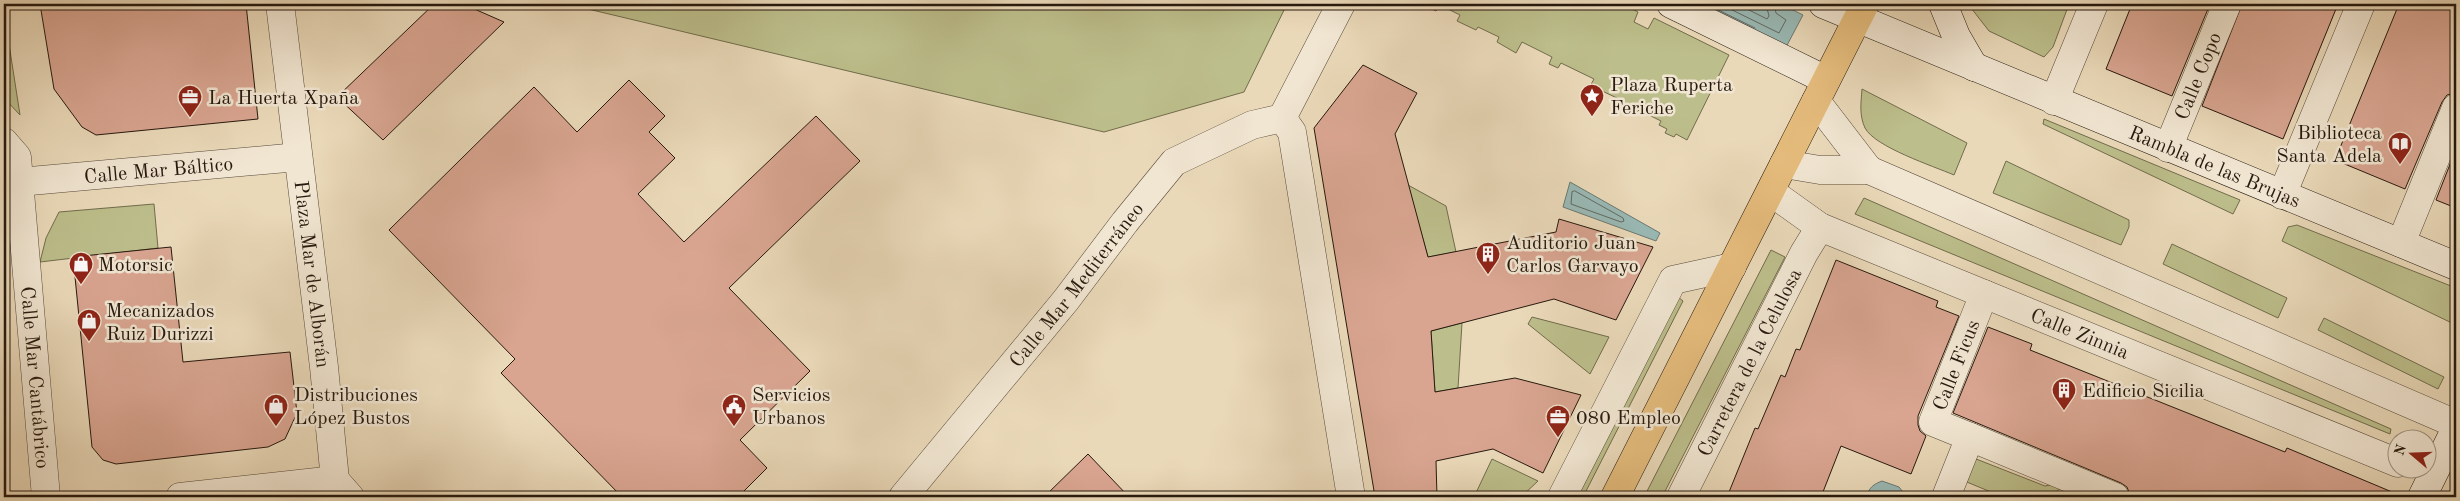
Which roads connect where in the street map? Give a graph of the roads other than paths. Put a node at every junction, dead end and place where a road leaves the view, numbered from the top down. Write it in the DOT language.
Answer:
graph roads {
  1 [pos="280,4"];
  2 [pos="1341,4"];
  3 [pos="1671,4"];
  4 [pos="1823,4"];
  5 [pos="1943,4"];
  6 [pos="2094,4"];
  7 [pos="2227,4"];
  8 [pos="2361,4"];
  9 [pos="1862,11"];
  10 [pos="1974,67"];
  11 [pos="1821,91"];
  12 [pos="2054,101"];
  13 [pos="2456,108"];
  14 [pos="1282,118"];
  15 [pos="4,142"];
  16 [pos="2168,148"];
  17 [pos="298,157"];
  18 [pos="1784,164"];
  19 [pos="1868,170"];
  20 [pos="19,182"];
  21 [pos="1770,192"];
  22 [pos="2282,195"];
  23 [pos="1820,227"];
  24 [pos="2401,243"];
  25 [pos="2456,266"];
  26 [pos="1732,267"];
  27 [pos="1984,294"];
  28 [pos="2456,426"];
  29 [pos="1970,438"];
  30 [pos="2388,459"];
  31 [pos="2421,481"];
  32 [pos="342,489"];
  33 [pos="46,497"];
  34 [pos="180,497"];
  35 [pos="903,497"];
  36 [pos="1351,497"];
  37 [pos="1562,497"];
  38 [pos="1615,497"];
  39 [pos="1681,497"];
  40 [pos="1946,497"];
  41 [pos="2115,497"];
  1 -- 17 [label="street, Plaza Mar de Alborán"];
  2 -- 14 [label="street"];
  3 -- 11 [label="street"];
  4 -- 9 [label="street, Rambla de las Brujas"];
  5 -- 10 [label="street"];
  6 -- 12 [label="street"];
  7 -- 16 [label="street, Calle Copo"];
  8 -- 22 [label="street"];
  9 -- 10 [label="street, Rambla de las Brujas"];
  9 -- 11 [label="highway"];
  10 -- 12 [label="street, Rambla de las Brujas"];
  11 -- 18 [label="highway"];
  11 -- 19 [label="street"];
  12 -- 16 [label="street, Rambla de las Brujas"];
  13 -- 24 [label="street"];
  14 -- 35 [label="street, Calle Mar Mediterráneo"];
  14 -- 36 [label="street"];
  15 -- 20 [label="street, Calle Mar Cantábrico"];
  16 -- 22 [label="street, Rambla de las Brujas"];
  17 -- 20 [label="street, Calle Mar Báltico"];
  17 -- 32 [label="street, Plaza Mar de Alborán"];
  18 -- 19 [label="street"];
  18 -- 21 [label="highway"];
  19 -- 28 [label="street"];
  20 -- 33 [label="street, Calle Mar Cantábrico"];
  21 -- 23 [label="street, Calle Zinnia"];
  21 -- 26 [label="highway"];
  22 -- 24 [label="street, Rambla de las Brujas"];
  23 -- 27 [label="street, Calle Zinnia"];
  23 -- 39 [label="street, Carretera de la Celulosa"];
  24 -- 25 [label="street, Rambla de las Brujas"];
  26 -- 37 [label="street"];
  26 -- 38 [label="highway"];
  27 -- 29 [label="street, Calle Ficus"];
  27 -- 30 [label="street, Calle Zinnia"];
  28 -- 31 [label="street"];
  29 -- 40 [label="street"];
  29 -- 41 [label="street"];
  32 -- 34 [label="street, Plaza Mar de Alborán"];
}
